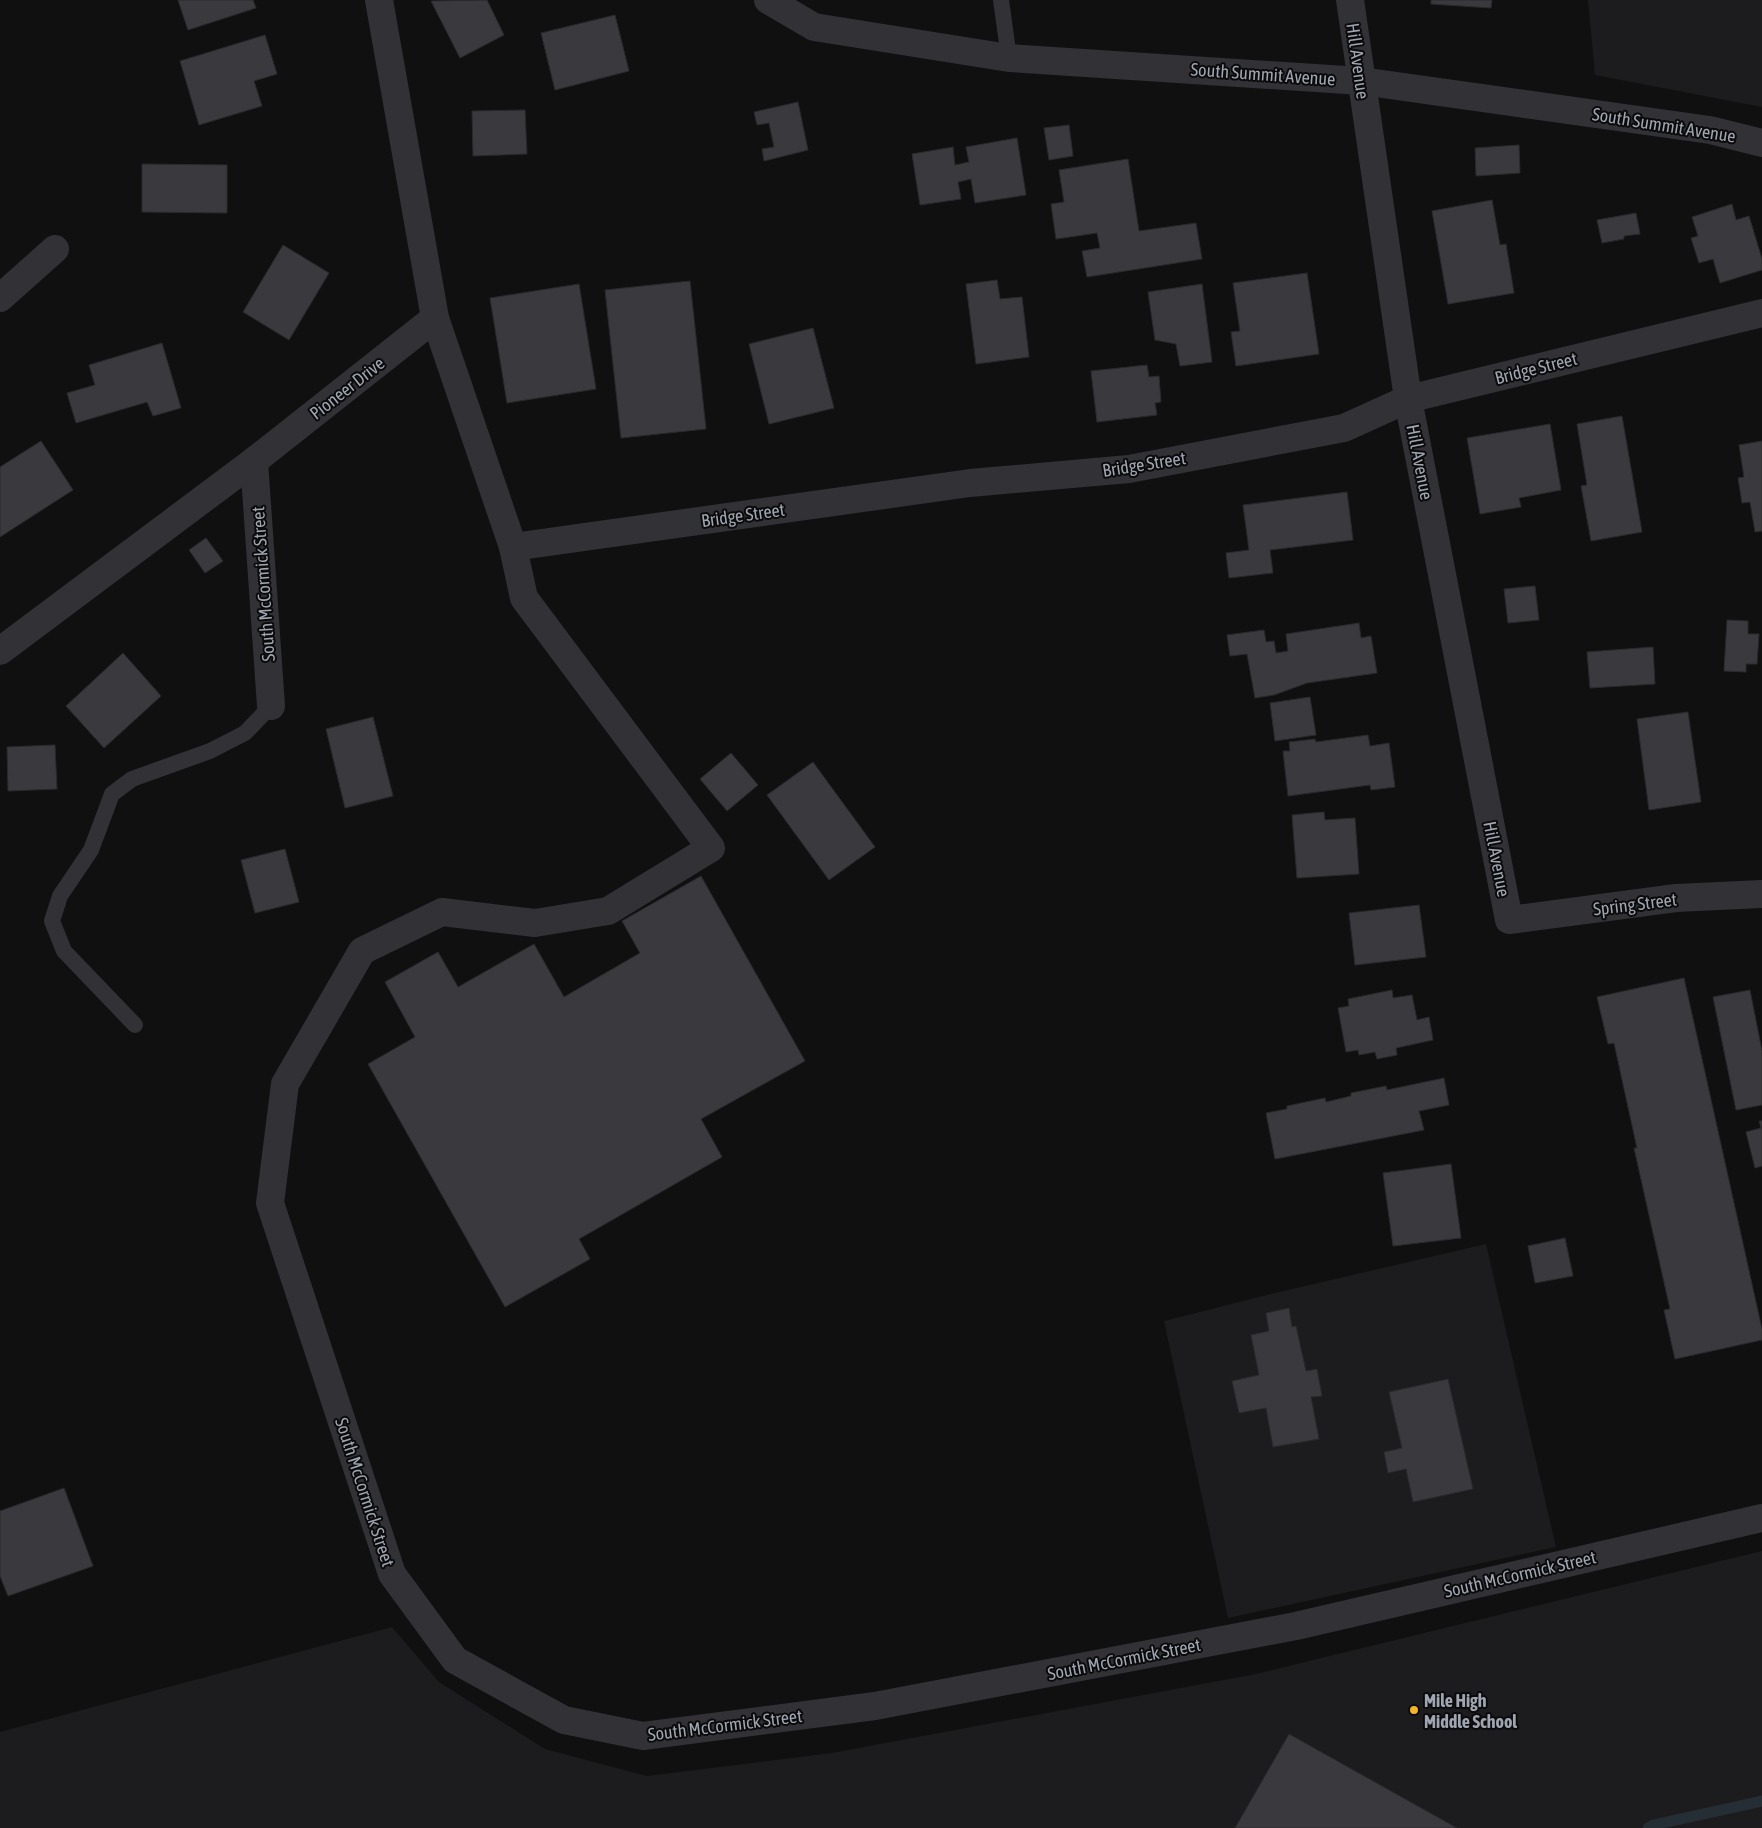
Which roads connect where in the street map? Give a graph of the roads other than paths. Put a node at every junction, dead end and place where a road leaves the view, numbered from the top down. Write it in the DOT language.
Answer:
graph roads {
  1 [pos="379,0"];
  2 [pos="768,0"];
  3 [pos="1001,0"];
  4 [pos="1350,0"];
  5 [pos="1009,58"];
  6 [pos="1361,81"];
  7 [pos="1762,143"];
  8 [pos="55,249"];
  9 [pos="7,292"];
  10 [pos="1762,314"];
  11 [pos="435,318"];
  12 [pos="1408,399"];
  13 [pos="254,462"];
  14 [pos="513,547"];
  15 [pos="0,651"];
  16 [pos="271,706"];
  17 [pos="1762,894"];
  18 [pos="1509,920"];
  19 [pos="135,1025"];
  20 [pos="1762,1518"];
  1 -- 11 [label="street"];
  2 -- 5 [label="street, South Summit Avenue"];
  3 -- 5 [label="lane"];
  4 -- 6 [label="street, Hill Avenue"];
  5 -- 6 [label="street, South Summit Avenue"];
  6 -- 7 [label="street, South Summit Avenue"];
  6 -- 12 [label="street, Hill Avenue"];
  8 -- 9 [label="street"];
  10 -- 12 [label="street, Bridge Street"];
  11 -- 13 [label="street, Pioneer Drive"];
  11 -- 14 [label="street"];
  12 -- 14 [label="street, Bridge Street"];
  12 -- 18 [label="street, Hill Avenue"];
  13 -- 15 [label="street, Pioneer Drive"];
  13 -- 16 [label="street, South McCormick Street"];
  14 -- 20 [label="street, South McCormick Street"];
  16 -- 19 [label="lane"];
  17 -- 18 [label="street, Spring Street"];
}
